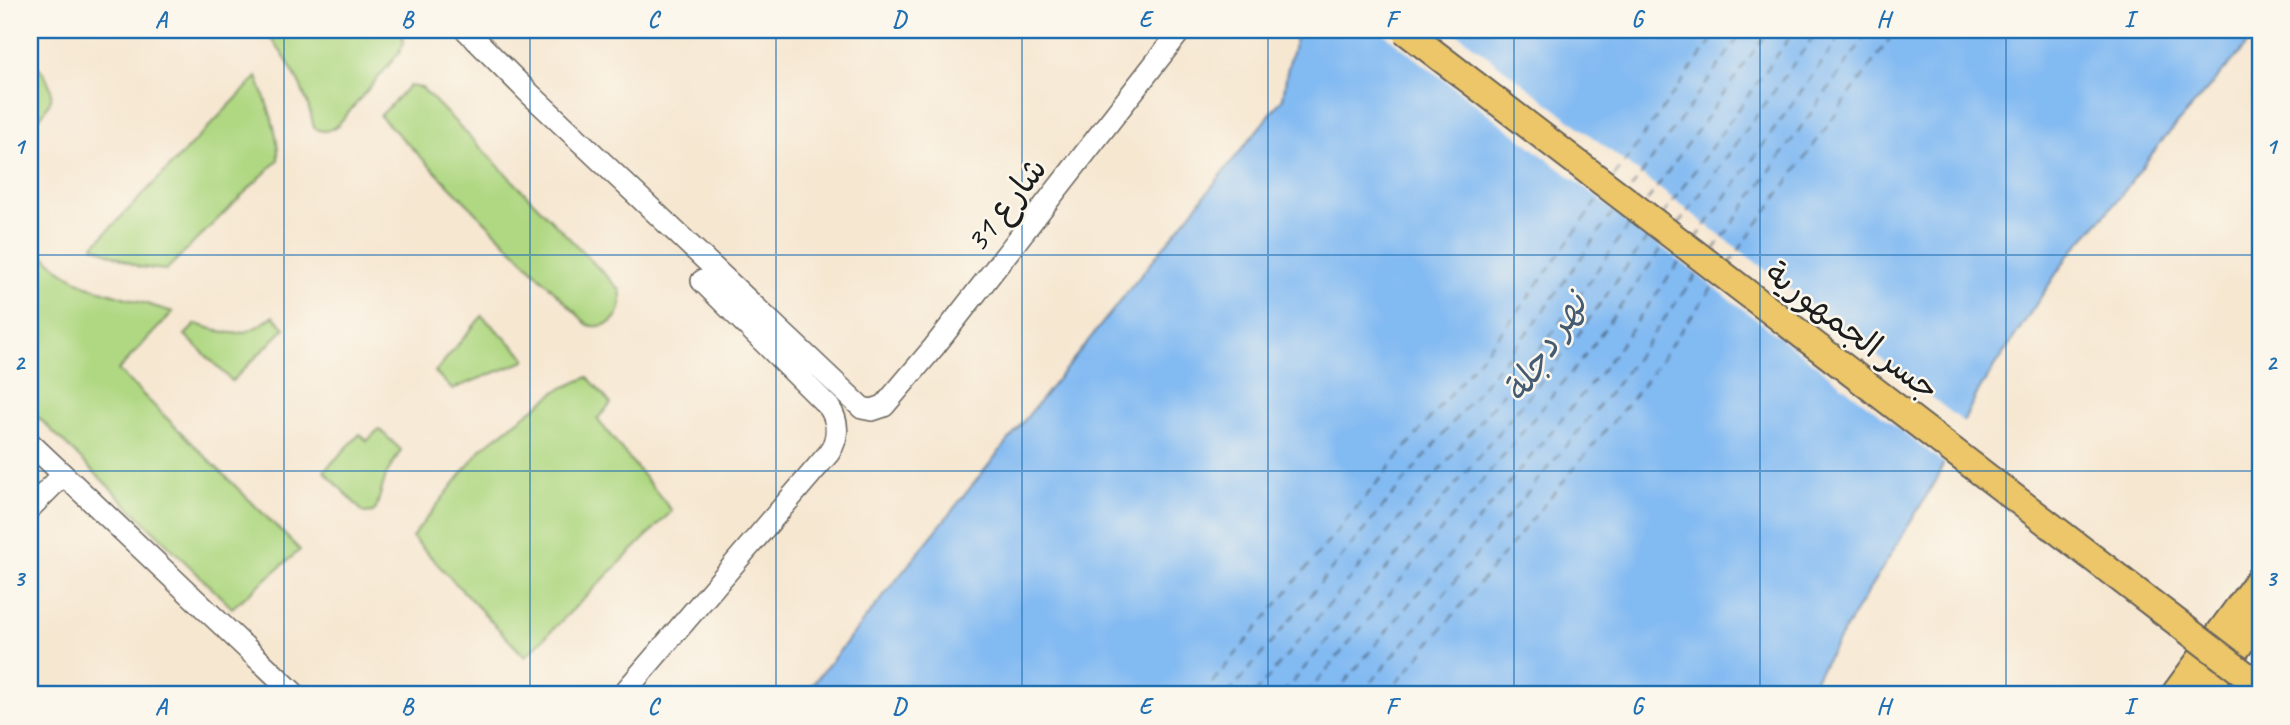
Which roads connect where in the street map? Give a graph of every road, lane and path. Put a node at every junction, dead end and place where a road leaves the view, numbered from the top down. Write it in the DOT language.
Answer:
graph roads {
  1 [pos="467,30"];
  2 [pos="1181,30"];
  3 [pos="1404,30"];
  4 [pos="1431,30"];
  5 [pos="702,281"];
  6 [pos="30,443"];
  7 [pos="63,475"];
  8 [pos="30,508"];
  9 [pos="2260,578"];
  10 [pos="2260,617"];
  11 [pos="2260,666"];
  12 [pos="2260,686"];
  13 [pos="296,695"];
  14 [pos="622,695"];
  15 [pos="2174,695"];
  16 [pos="2202,695"];
  1 -- 2 [label="street, شارع 31"];
  3 -- 12 [label="main road, جسر الجمهورية, bridge"];
  4 -- 11 [label="main road, جسر الجمهورية"];
  5 -- 14 [label="street"];
  6 -- 7 [label="street"];
  7 -- 8 [label="street"];
  7 -- 13 [label="street"];
  9 -- 15 [label="main road"];
  10 -- 16 [label="main road"];
}
